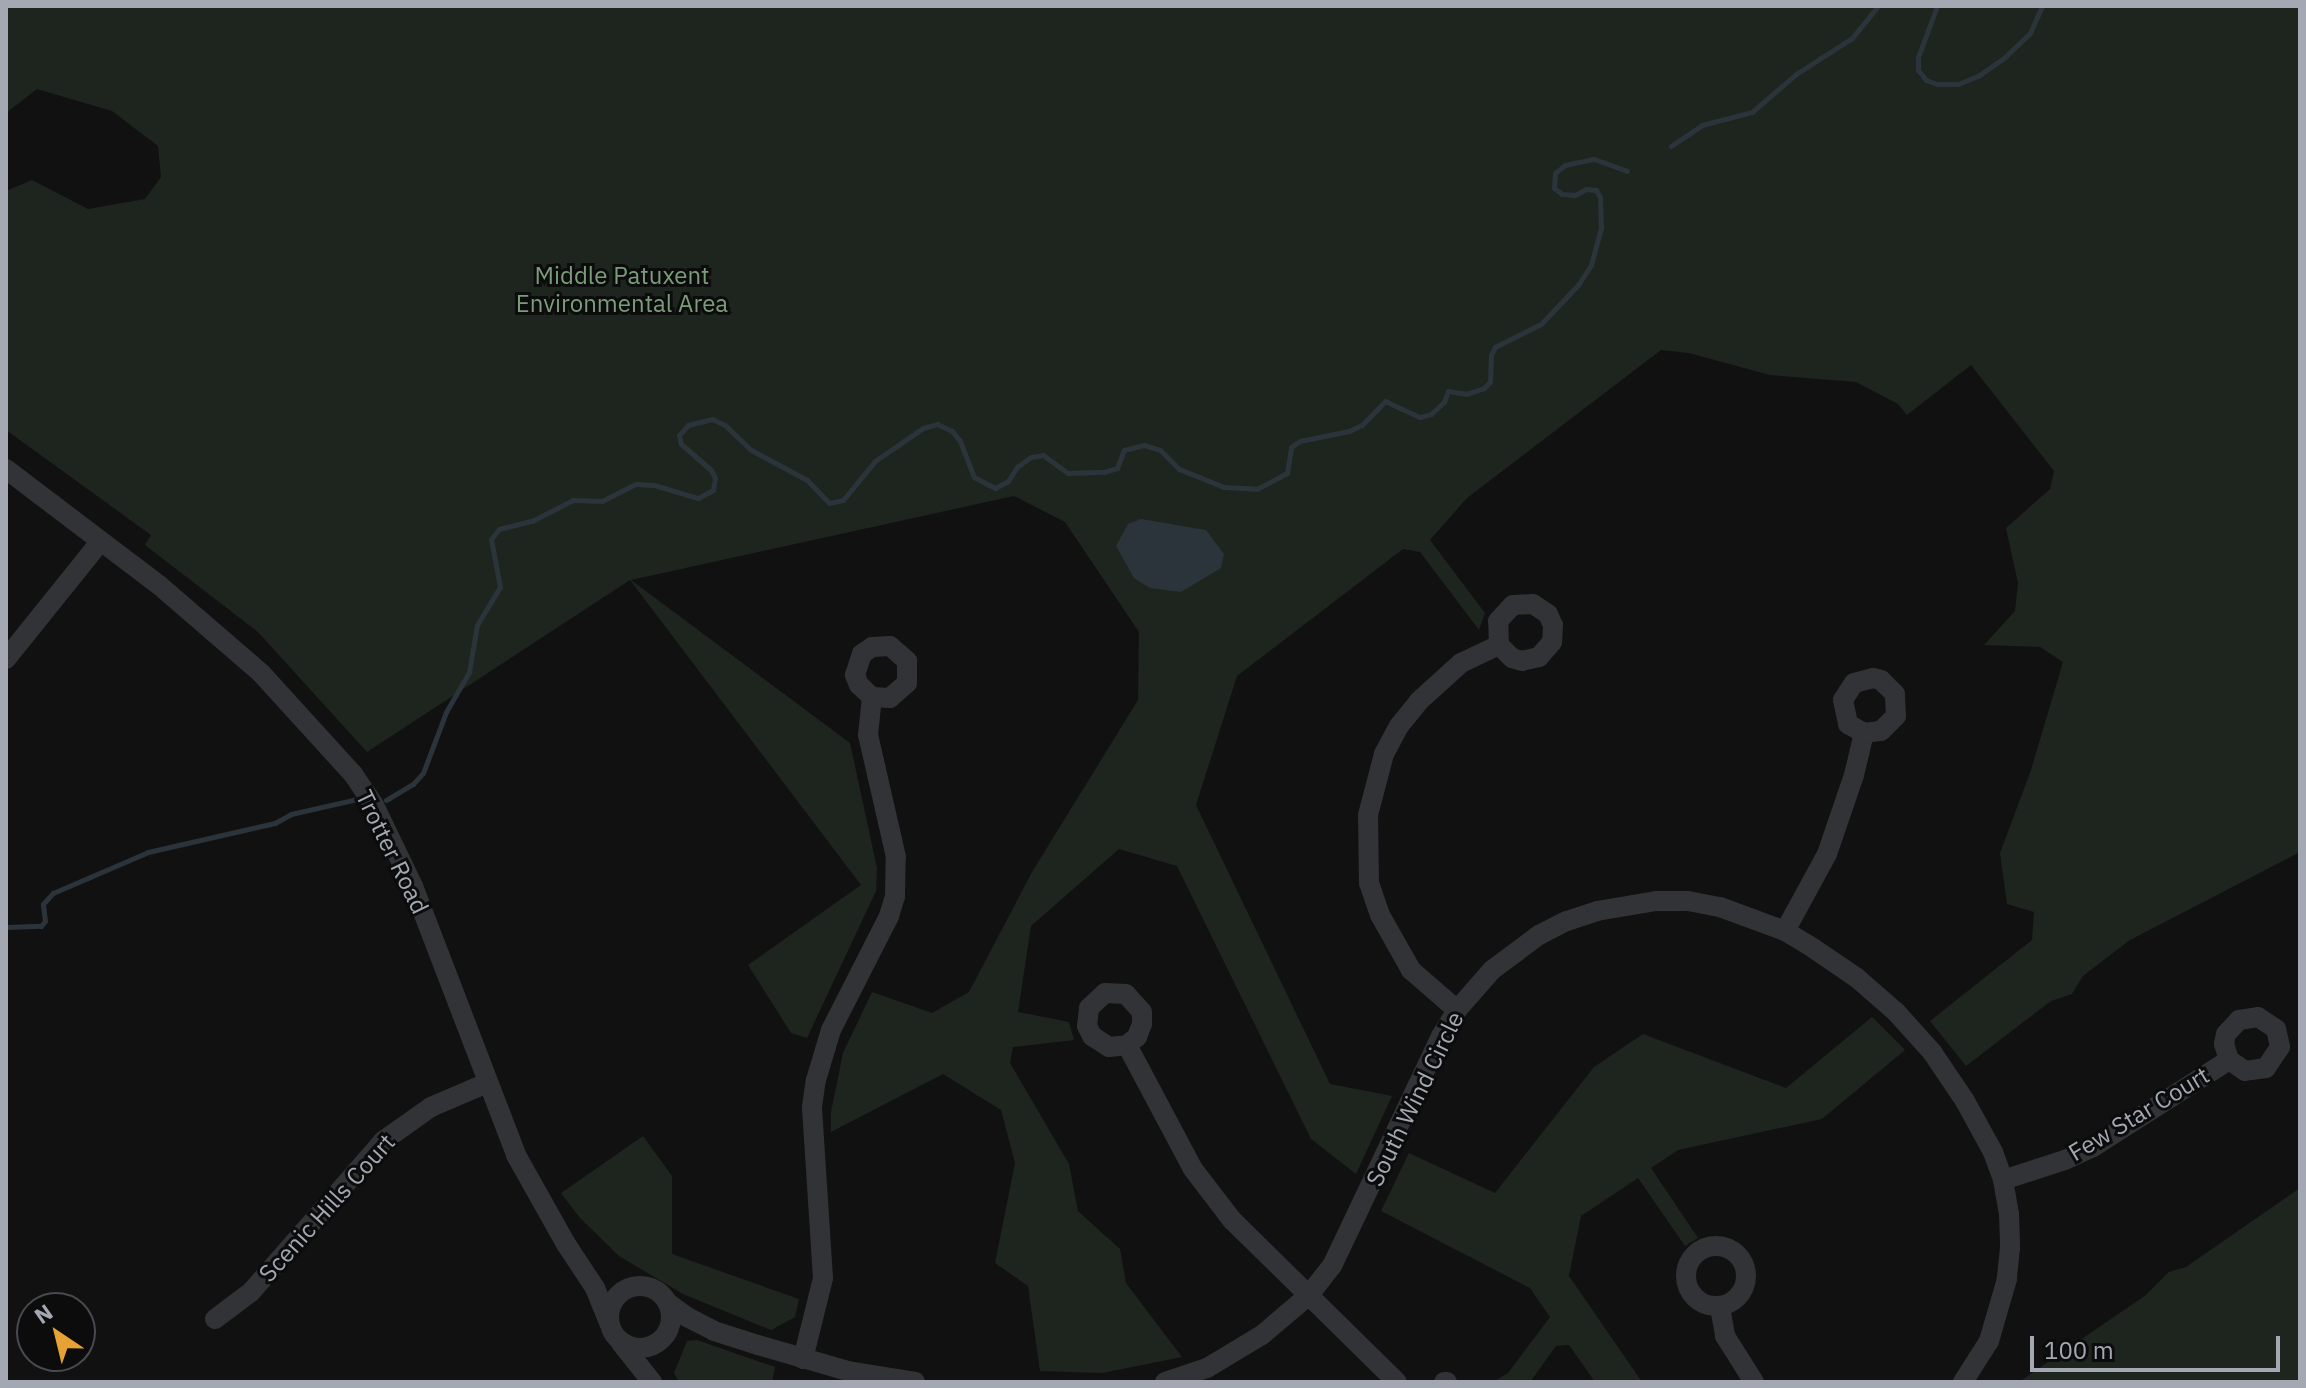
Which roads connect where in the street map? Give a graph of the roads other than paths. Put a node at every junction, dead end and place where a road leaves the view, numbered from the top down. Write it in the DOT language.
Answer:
graph roads {
  1 [pos="6,469"];
  2 [pos="101,541"];
  3 [pos="1499,645"];
  4 [pos="6,659"];
  5 [pos="872,697"];
  6 [pos="1864,733"];
  7 [pos="1785,931"];
  8 [pos="1457,1010"];
  9 [pos="1127,1045"];
  10 [pos="2229,1060"];
  11 [pos="487,1083"];
  12 [pos="2003,1180"];
  13 [pos="581,1264"];
  14 [pos="635,1286"];
  15 [pos="1309,1295"];
  16 [pos="668,1303"];
  17 [pos="1720,1307"];
  18 [pos="215,1319"];
  19 [pos="614,1331"];
  20 [pos="714,1331"];
  21 [pos="664,1337"];
  22 [pos="803,1359"];
  23 [pos="655,1382"];
  24 [pos="915,1382"];
  25 [pos="1165,1382"];
  26 [pos="1397,1382"];
  27 [pos="1754,1382"];
  28 [pos="1963,1382"];
  1 -- 2 [label="street, Trotter Road"];
  2 -- 4 [label="street"];
  2 -- 11 [label="street, Trotter Road"];
  3 -- 8 [label="street"];
  5 -- 22 [label="street"];
  6 -- 7 [label="street"];
  7 -- 8 [label="street, South Wind Circle"];
  7 -- 12 [label="street, South Wind Circle"];
  8 -- 15 [label="street, South Wind Circle"];
  9 -- 15 [label="street"];
  10 -- 12 [label="street, Few Star Court"];
  11 -- 13 [label="street, Trotter Road"];
  11 -- 18 [label="street, Scenic Hills Court"];
  12 -- 28 [label="street, South Wind Circle"];
  13 -- 14 [label="street"];
  13 -- 19 [label="street, Trotter Road"];
  14 -- 16 [label="street"];
  14 -- 19 [label="street"];
  15 -- 25 [label="street, South Wind Circle"];
  15 -- 26 [label="street"];
  16 -- 20 [label="street"];
  16 -- 21 [label="street"];
  17 -- 27 [label="street"];
  19 -- 21 [label="street"];
  19 -- 23 [label="street, Trotter Road"];
  20 -- 21 [label="street"];
  20 -- 22 [label="street"];
  21 -- 23 [label="street, Trotter Road"];
  22 -- 24 [label="street"];
}
